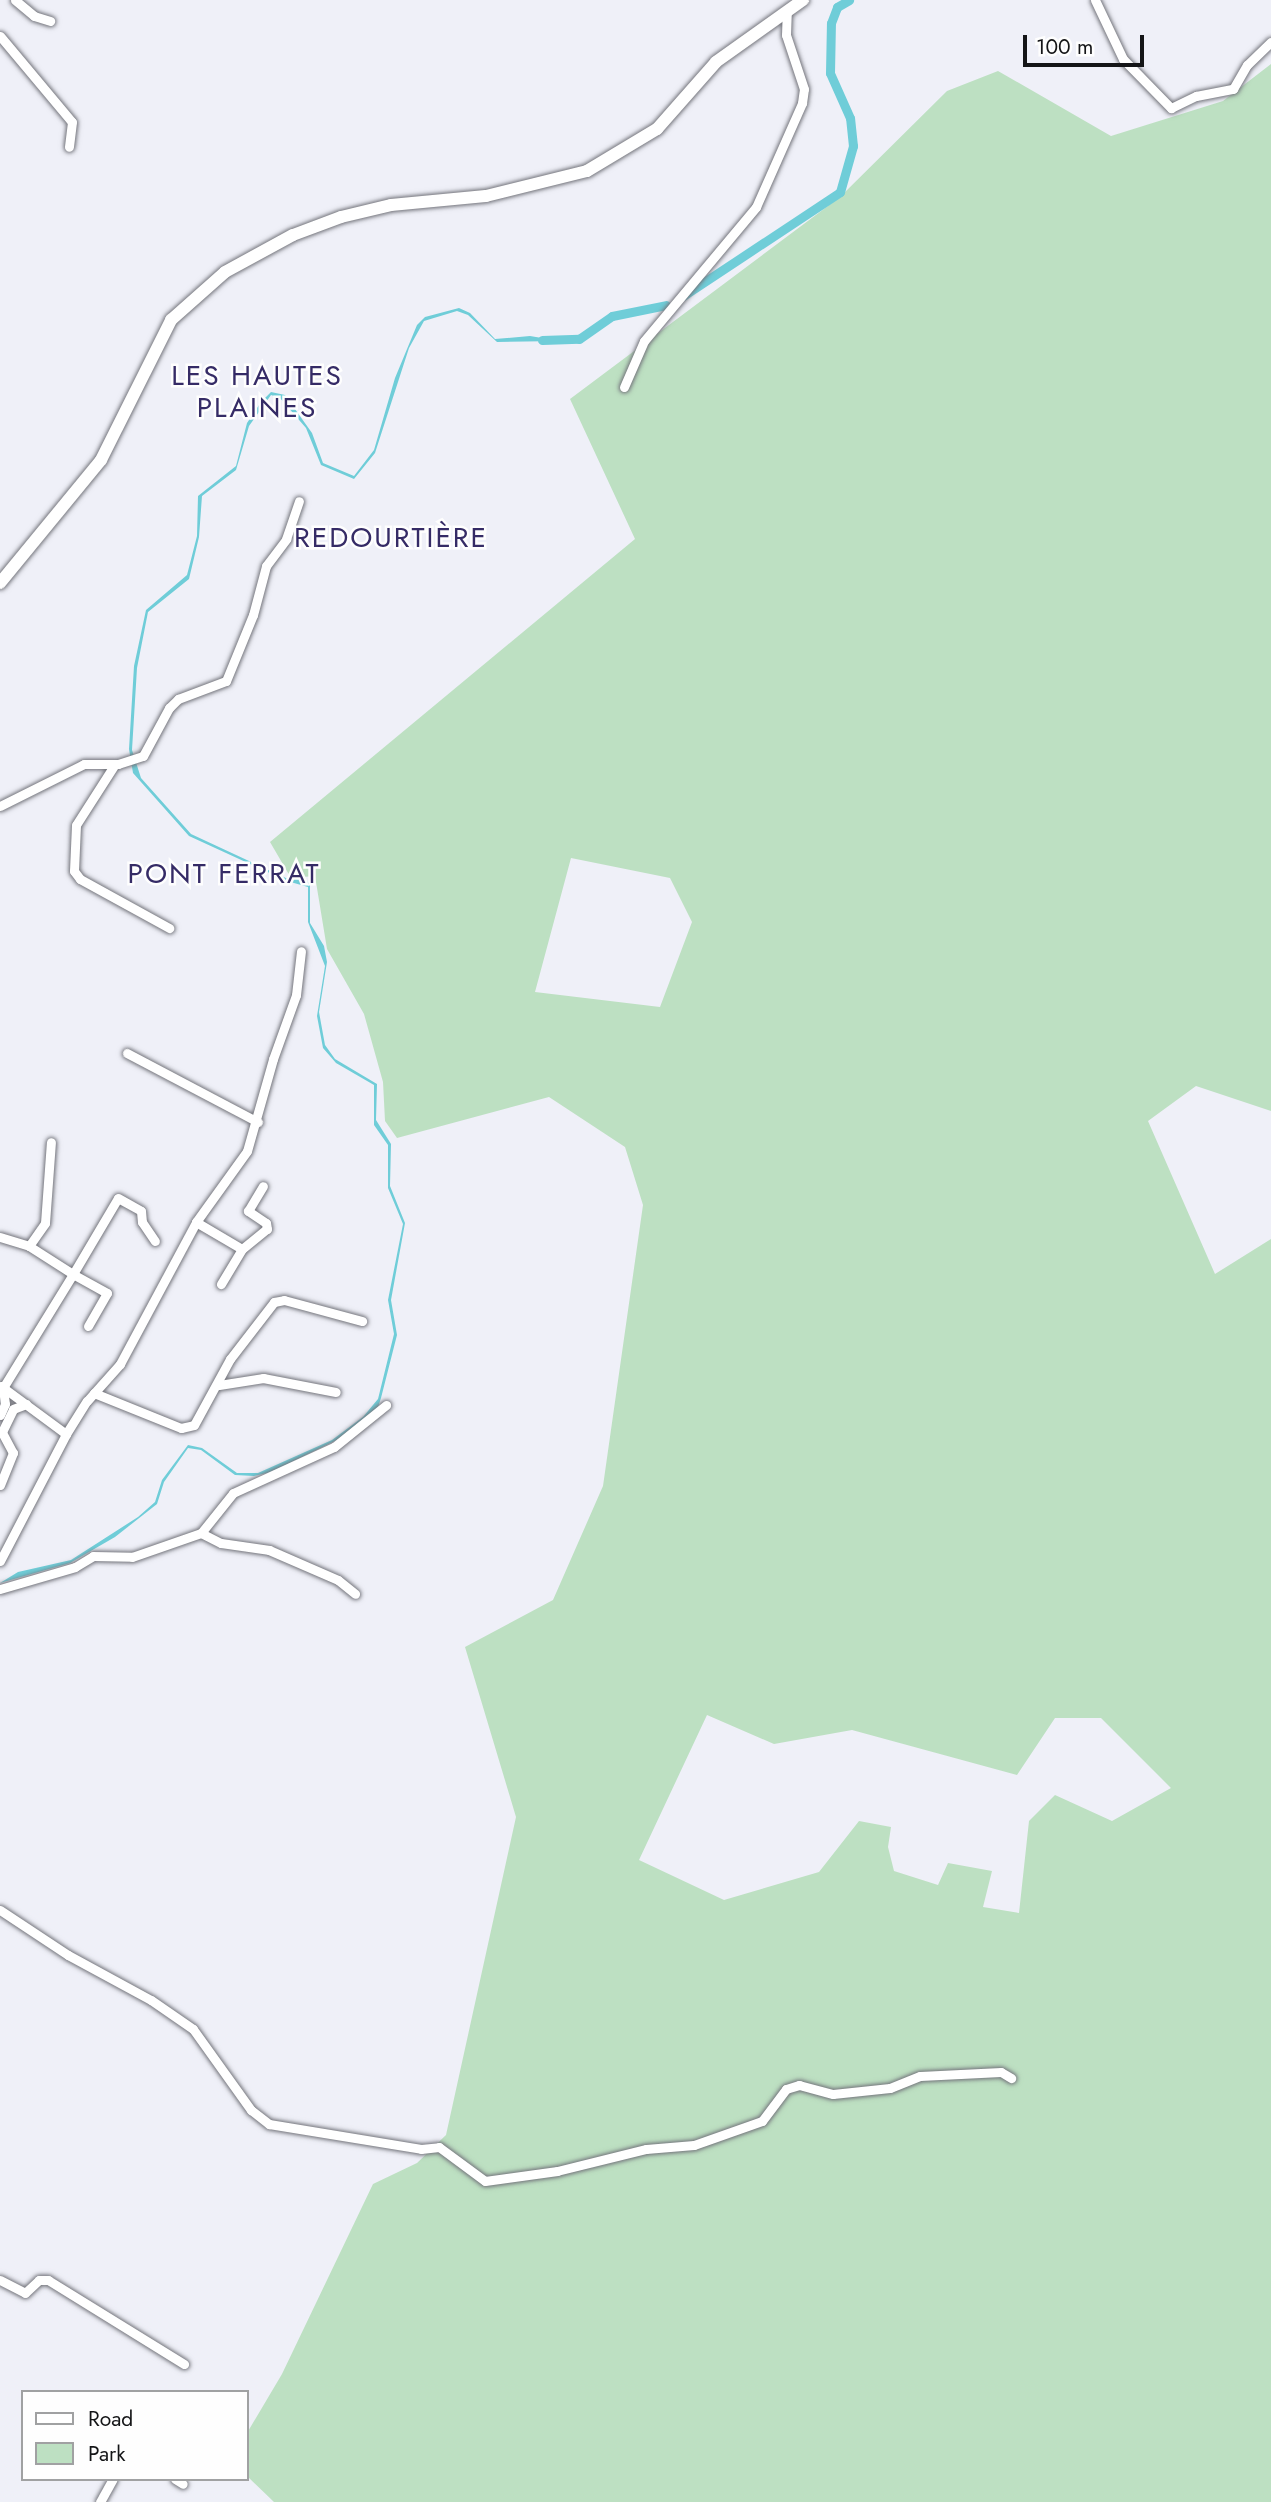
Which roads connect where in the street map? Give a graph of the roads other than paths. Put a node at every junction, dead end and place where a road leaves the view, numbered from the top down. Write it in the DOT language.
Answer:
graph roads {
  1 [pos="15,0"];
  2 [pos="803,0"];
  3 [pos="1095,0"];
  4 [pos="787,9"];
  5 [pos="50,21"];
  6 [pos="0,36"];
  7 [pos="1271,42"];
  8 [pos="69,147"];
  9 [pos="624,387"];
  10 [pos="299,501"];
  11 [pos="0,583"];
  12 [pos="115,764"];
  13 [pos="0,806"];
  14 [pos="169,928"];
  15 [pos="301,951"];
  16 [pos="127,1053"];
  17 [pos="258,1122"];
  18 [pos="51,1142"];
  19 [pos="263,1186"];
  20 [pos="196,1222"];
  21 [pos="0,1237"];
  22 [pos="155,1241"];
  23 [pos="29,1246"];
  24 [pos="242,1249"];
  25 [pos="73,1274"];
  26 [pos="221,1283"];
  27 [pos="362,1321"];
  28 [pos="88,1326"];
  29 [pos="219,1385"];
  30 [pos="2,1386"];
  31 [pos="336,1392"];
  32 [pos="94,1393"];
  33 [pos="26,1404"];
  34 [pos="386,1405"];
  35 [pos="0,1415"];
  36 [pos="1,1431"];
  37 [pos="66,1434"];
  38 [pos="0,1486"];
  39 [pos="201,1533"];
  40 [pos="0,1561"];
  41 [pos="0,1589"];
  42 [pos="355,1594"];
  43 [pos="0,1910"];
  44 [pos="1011,2078"];
  45 [pos="0,2280"];
  46 [pos="184,2364"];
  47 [pos="112,2481"];
  48 [pos="100,2502"];
  1 -- 5 [label="street"];
  2 -- 4 [label="street"];
  3 -- 7 [label="street"];
  4 -- 9 [label="street"];
  4 -- 11 [label="street"];
  6 -- 8 [label="street"];
  10 -- 12 [label="street"];
  12 -- 13 [label="street"];
  12 -- 14 [label="street"];
  15 -- 17 [label="street"];
  16 -- 17 [label="street"];
  17 -- 20 [label="street"];
  18 -- 23 [label="street"];
  19 -- 24 [label="street"];
  20 -- 24 [label="street"];
  20 -- 32 [label="street"];
  21 -- 23 [label="street"];
  22 -- 25 [label="street"];
  23 -- 25 [label="street"];
  24 -- 26 [label="street"];
  25 -- 28 [label="street"];
  25 -- 30 [label="street"];
  27 -- 29 [label="street"];
  29 -- 31 [label="street"];
  29 -- 32 [label="street"];
  30 -- 33 [label="street"];
  30 -- 35 [label="street"];
  32 -- 37 [label="street"];
  33 -- 36 [label="street"];
  33 -- 37 [label="street"];
  34 -- 39 [label="street"];
  36 -- 38 [label="street"];
  37 -- 40 [label="street"];
  39 -- 41 [label="street"];
  39 -- 42 [label="street"];
  43 -- 44 [label="street"];
  45 -- 46 [label="street"];
  47 -- 48 [label="street"];
}
